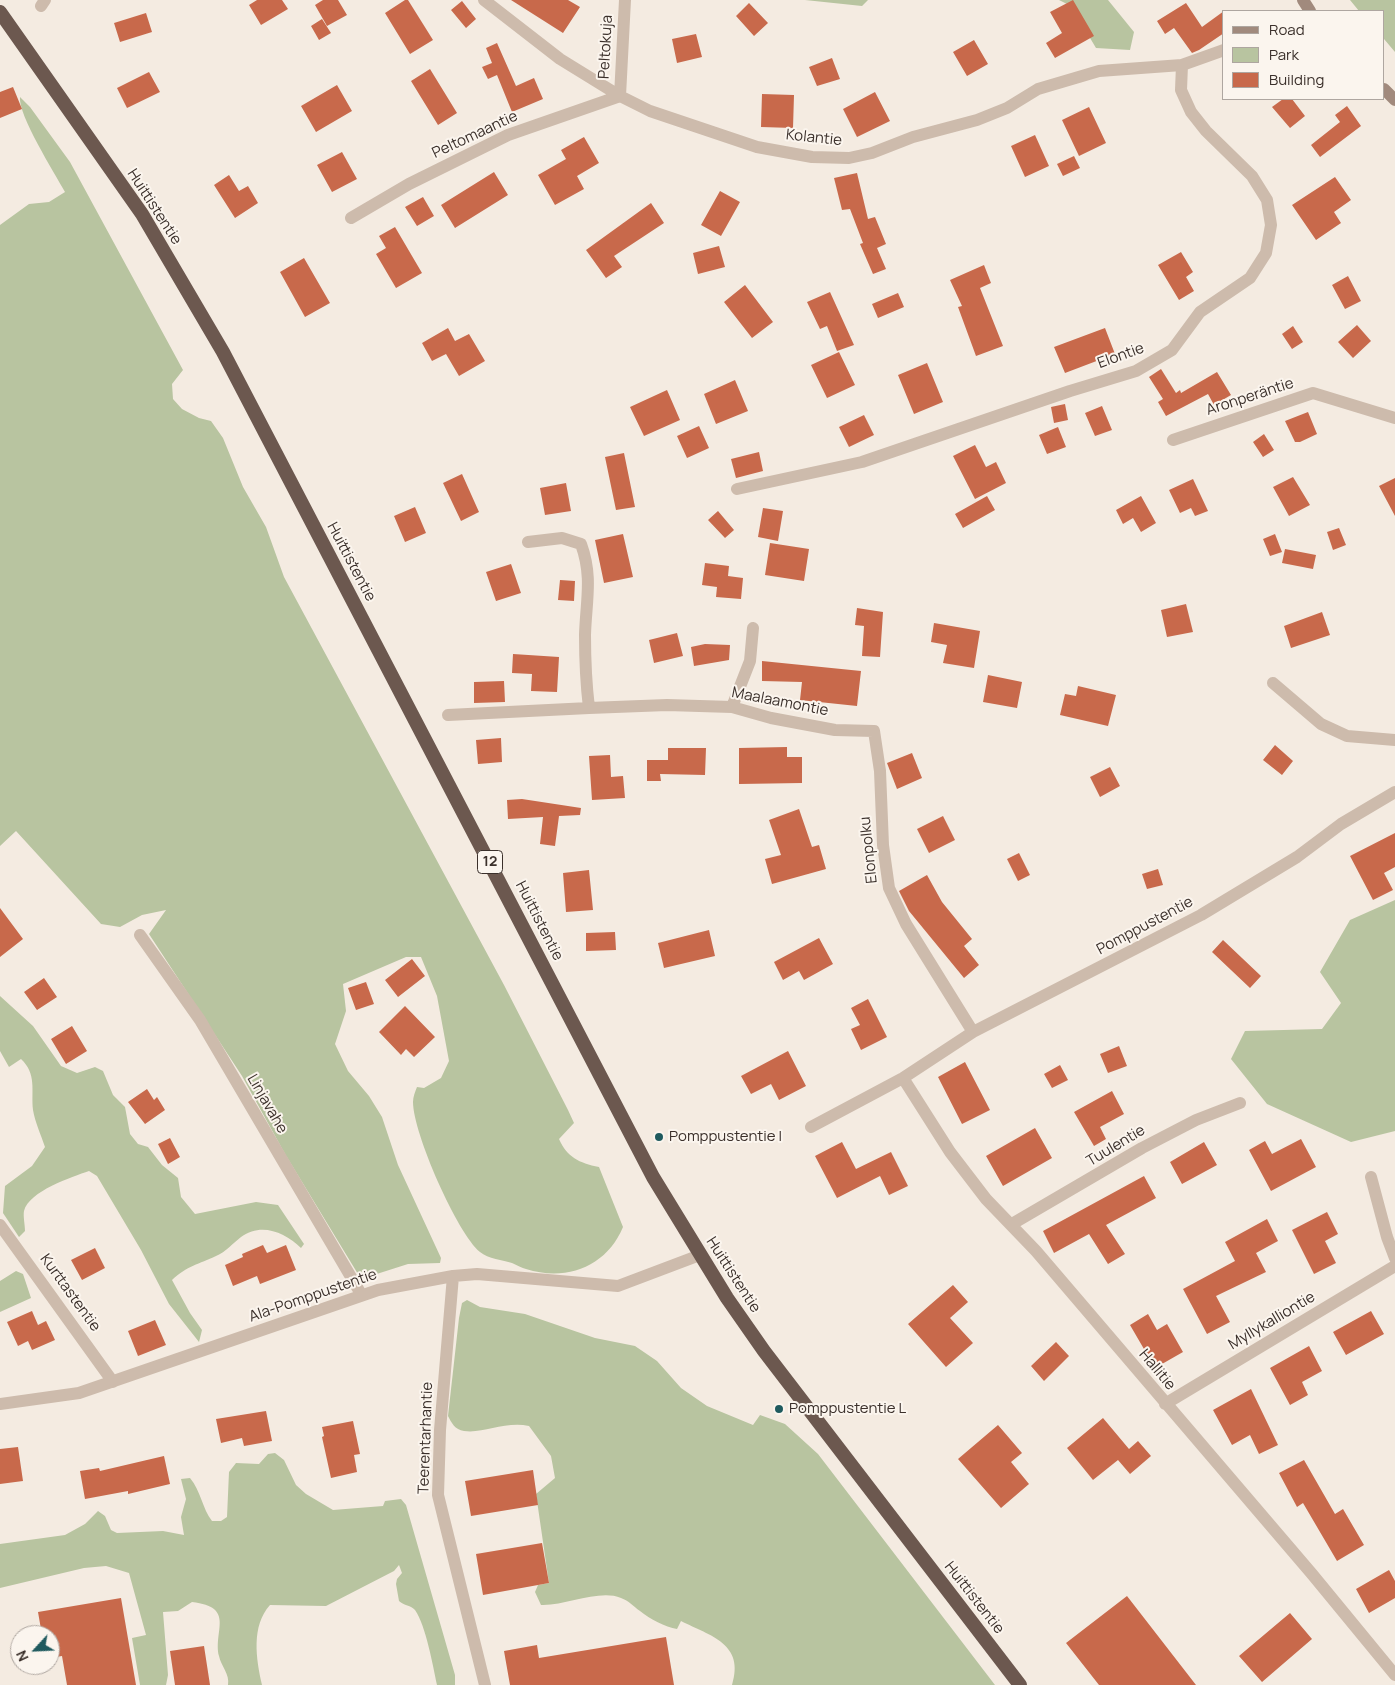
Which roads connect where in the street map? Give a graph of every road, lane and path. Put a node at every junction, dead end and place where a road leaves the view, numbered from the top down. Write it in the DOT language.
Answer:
graph roads {
  1 [pos="484,0"];
  2 [pos="625,0"];
  3 [pos="0,12"];
  4 [pos="1222,51"];
  5 [pos="1182,65"];
  6 [pos="1385,90"];
  7 [pos="620,96"];
  8 [pos="1395,100"];
  9 [pos="351,218"];
  10 [pos="1395,418"];
  11 [pos="1173,440"];
  12 [pos="737,489"];
  13 [pos="528,542"];
  14 [pos="753,628"];
  15 [pos="1273,683"];
  16 [pos="732,707"];
  17 [pos="588,708"];
  18 [pos="448,715"];
  19 [pos="874,731"];
  20 [pos="1395,740"];
  21 [pos="1395,792"];
  22 [pos="140,935"];
  23 [pos="973,1032"];
  24 [pos="903,1078"];
  25 [pos="1240,1103"];
  26 [pos="810,1127"];
  27 [pos="1371,1176"];
  28 [pos="1012,1224"];
  29 [pos="0,1225"];
  30 [pos="700,1255"];
  31 [pos="1395,1258"];
  32 [pos="1395,1266"];
  33 [pos="453,1276"];
  34 [pos="361,1294"];
  35 [pos="113,1382"];
  36 [pos="0,1404"];
  37 [pos="1165,1404"];
  38 [pos="1395,1675"];
  39 [pos="486,1685"];
  40 [pos="1020,1685"];
  1 -- 7 [label="street, Kolantie"];
  2 -- 7 [label="street, Peltokuja"];
  3 -- 30 [label="highway, Huittistentie / 12"];
  4 -- 5 [label="street, Kolantie"];
  5 -- 7 [label="street, Kolantie"];
  5 -- 12 [label="street, Elontie"];
  6 -- 8 [label="main road"];
  7 -- 9 [label="street, Peltomaantie"];
  10 -- 11 [label="street, Aronperäntie"];
  13 -- 17 [label="street"];
  14 -- 16 [label="street"];
  15 -- 20 [label="street"];
  16 -- 17 [label="street, Maalaamontie"];
  16 -- 19 [label="street, Maalaamontie"];
  17 -- 18 [label="street, Maalaamontie"];
  19 -- 23 [label="street, Elonpolku"];
  21 -- 23 [label="street, Pomppustentie"];
  22 -- 34 [label="street, Linjavahe"];
  23 -- 24 [label="street, Pomppustentie"];
  24 -- 26 [label="street, Pomppustentie"];
  24 -- 28 [label="street, Hallitie"];
  25 -- 28 [label="street, Tuulentie"];
  27 -- 31 [label="street"];
  28 -- 37 [label="street, Hallitie"];
  29 -- 35 [label="street, Kurttastentie"];
  30 -- 33 [label="street, Ala-Pomppustentie"];
  30 -- 40 [label="highway, Huittistentie / 12"];
  32 -- 37 [label="street, Myllykalliontie"];
  33 -- 34 [label="street, Ala-Pomppustentie"];
  33 -- 39 [label="street, Teerentarhantie"];
  34 -- 35 [label="street, Ala-Pomppustentie"];
  35 -- 36 [label="street, Ala-Pomppustentie"];
  37 -- 38 [label="street, Hallitie"];
}
